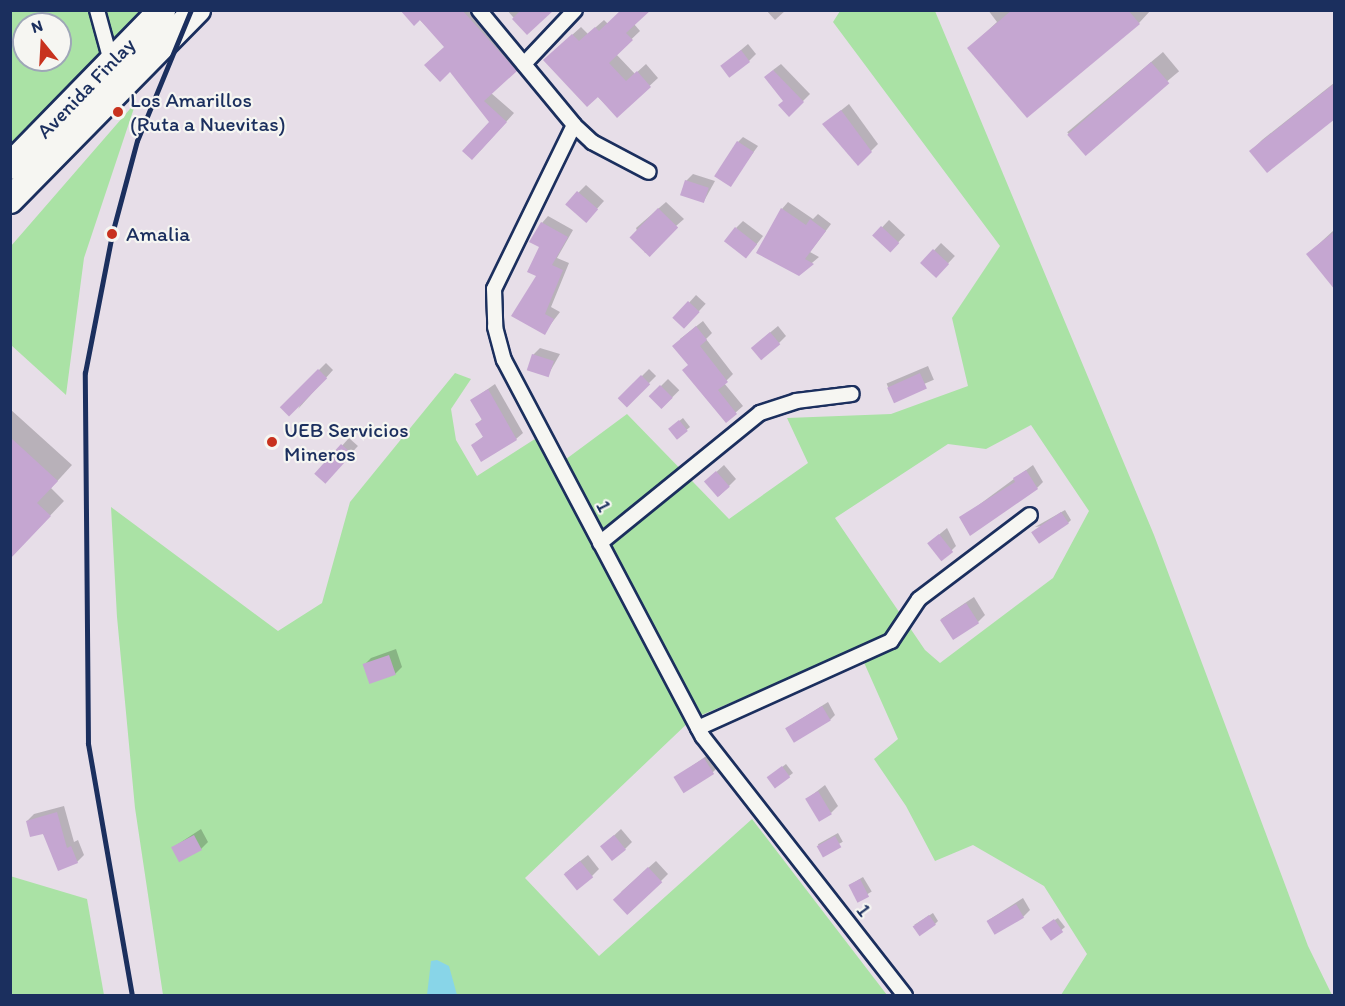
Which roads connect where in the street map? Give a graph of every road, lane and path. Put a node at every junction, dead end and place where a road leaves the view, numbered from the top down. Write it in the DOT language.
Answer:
graph roads {
  1 [pos="97,10"];
  2 [pos="162,10"];
  3 [pos="197,10"];
  4 [pos="479,10"];
  5 [pos="575,10"];
  6 [pos="111,62"];
  7 [pos="524,64"];
  8 [pos="119,87"];
  9 [pos="574,125"];
  10 [pos="10,166"];
  11 [pos="649,172"];
  12 [pos="10,200"];
  13 [pos="852,394"];
  14 [pos="1030,515"];
  15 [pos="600,543"];
  16 [pos="698,728"];
  17 [pos="905,996"];
  1 -- 6 [label="street"];
  2 -- 6 [label="highway, Avenida Finlay"];
  3 -- 8 [label="highway, Avenida Finlay"];
  4 -- 7 [label="street"];
  5 -- 7 [label="street"];
  6 -- 8 [label="street"];
  6 -- 10 [label="highway, Avenida Finlay"];
  7 -- 9 [label="street"];
  8 -- 12 [label="highway, Avenida Finlay"];
  9 -- 11 [label="street"];
  9 -- 15 [label="street, 1"];
  13 -- 15 [label="street"];
  14 -- 16 [label="street"];
  15 -- 16 [label="street, 1"];
  16 -- 17 [label="street, 1"];
}
